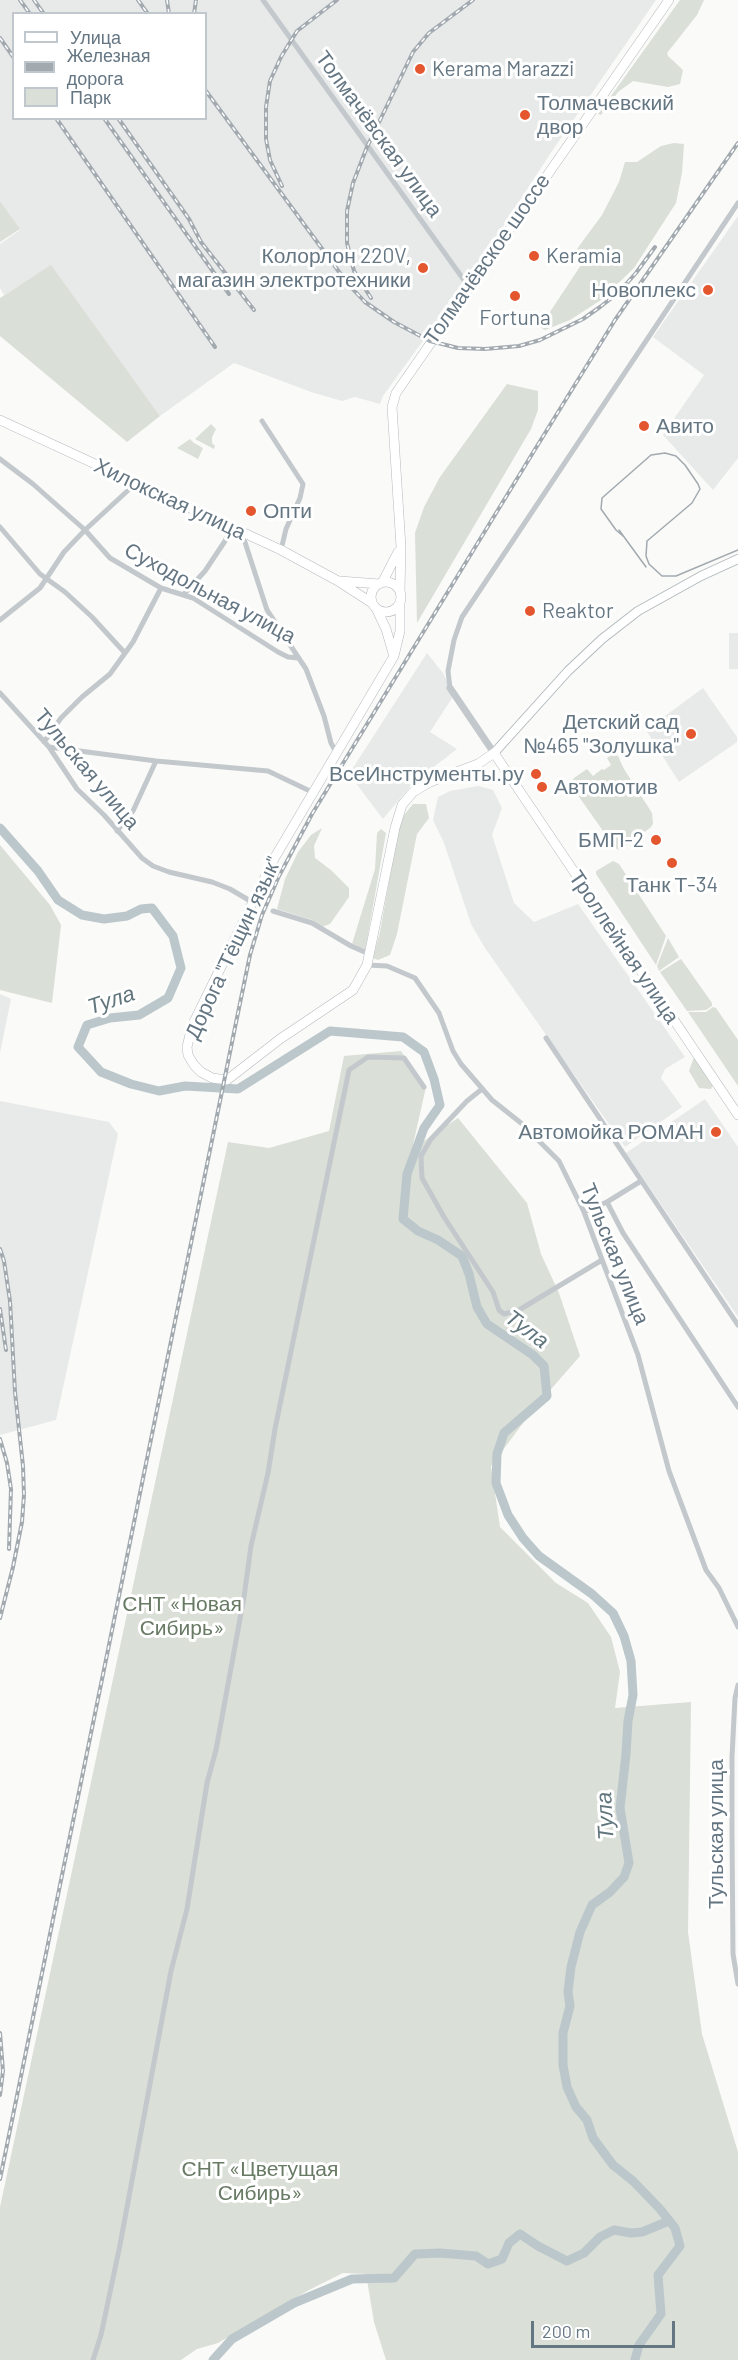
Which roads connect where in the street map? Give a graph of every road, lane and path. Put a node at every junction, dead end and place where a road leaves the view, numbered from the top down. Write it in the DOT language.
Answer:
graph roads {
  1 [pos="263,0"];
  2 [pos="669,0"];
  3 [pos="738,203"];
  4 [pos="469,286"];
  5 [pos="0,420"];
  6 [pos="262,422"];
  7 [pos="0,459"];
  8 [pos="136,483"];
  9 [pos="0,527"];
  10 [pos="231,528"];
  11 [pos="85,530"];
  12 [pos="242,533"];
  13 [pos="401,547"];
  14 [pos="281,550"];
  15 [pos="738,559"];
  16 [pos="48,579"];
  17 [pos="338,580"];
  18 [pos="381,583"];
  19 [pos="161,588"];
  20 [pos="400,591"];
  21 [pos="184,594"];
  22 [pos="400,603"];
  23 [pos="374,605"];
  24 [pos="0,608"];
  25 [pos="6,614"];
  26 [pos="0,620"];
  27 [pos="125,653"];
  28 [pos="394,656"];
  29 [pos="298,658"];
  30 [pos="450,688"];
  31 [pos="0,693"];
  32 [pos="44,742"];
  33 [pos="49,747"];
  34 [pos="336,752"];
  35 [pos="494,753"];
  36 [pos="156,761"];
  37 [pos="312,792"];
  38 [pos="117,831"];
  39 [pos="252,902"];
  40 [pos="273,911"];
  41 [pos="369,954"];
  42 [pos="367,965"];
  43 [pos="546,1038"];
  44 [pos="424,1087"];
  45 [pos="483,1089"];
  46 [pos="738,1115"];
  47 [pos="641,1181"];
  48 [pos="607,1202"];
  49 [pos="584,1212"];
  50 [pos="602,1260"];
  51 [pos="738,1325"];
  52 [pos="738,1407"];
  53 [pos="738,1627"];
  54 [pos="738,1685"];
  55 [pos="738,1984"];
  56 [pos="93,2360"];
  1 -- 4 [label="street, Толмачёвская улица"];
  2 -- 4 [label="main road, Толмачёвское шоссе"];
  3 -- 30 [label="street"];
  4 -- 13 [label="main road, Толмачёвское шоссе"];
  5 -- 8 [label="main road, Хилокская улица"];
  6 -- 14 [label="street"];
  7 -- 11 [label="street, Суходольная улица"];
  8 -- 10 [label="main road, Хилокская улица"];
  8 -- 11 [label="street"];
  9 -- 16 [label="street"];
  10 -- 12 [label="main road, Хилокская улица"];
  10 -- 21 [label="street"];
  11 -- 16 [label="street"];
  11 -- 19 [label="street, Суходольная улица"];
  12 -- 14 [label="main road, Хилокская улица"];
  12 -- 29 [label="street"];
  13 -- 18 [label="main road"];
  13 -- 20 [label="main road, Толмачёвское шоссе"];
  14 -- 17 [label="main road, Хилокская улица"];
  15 -- 35 [label="main road"];
  16 -- 25 [label="street"];
  16 -- 27 [label="street"];
  17 -- 18 [label="main road"];
  17 -- 23 [label="main road, Хилокская улица"];
  18 -- 20 [label="main road"];
  18 -- 23 [label="main road"];
  19 -- 21 [label="street, Суходольная улица"];
  19 -- 27 [label="street"];
  20 -- 22 [label="main road"];
  21 -- 29 [label="street, Суходольная улица"];
  22 -- 23 [label="main road"];
  22 -- 28 [label="main road, Дорога \"Тёщин язык\""];
  23 -- 28 [label="main road"];
  24 -- 25 [label="street"];
  25 -- 26 [label="street"];
  27 -- 32 [label="street"];
  28 -- 34 [label="main road, Дорога \"Тёщин язык\""];
  29 -- 34 [label="street"];
  30 -- 35 [label="street, Троллейная улица"];
  31 -- 32 [label="street, Тульская улица"];
  32 -- 33 [label="street, Тульская улица"];
  33 -- 36 [label="street"];
  33 -- 38 [label="street, Тульская улица"];
  34 -- 37 [label="main road, Дорога \"Тёщин язык\""];
  35 -- 41 [label="main road, Дорога \"Тёщин язык\""];
  35 -- 46 [label="main road, Троллейная улица"];
  36 -- 37 [label="street"];
  36 -- 38 [label="street"];
  37 -- 39 [label="main road, Дорога \"Тёщин язык\""];
  38 -- 39 [label="street, Тульская улица"];
  39 -- 42 [label="main road, Дорога \"Тёщин язык\""];
  40 -- 41 [label="street"];
  41 -- 42 [label="main road, Дорога \"Тёщин язык\""];
  42 -- 45 [label="street, Тульская улица"];
  43 -- 47 [label="street"];
  44 -- 56 [label="street"];
  45 -- 49 [label="street, Тульская улица"];
  45 -- 50 [label="street"];
  47 -- 48 [label="street"];
  47 -- 51 [label="street"];
  48 -- 49 [label="street"];
  48 -- 52 [label="street"];
  49 -- 50 [label="street, Тульская улица"];
  50 -- 53 [label="street, Тульская улица"];
  54 -- 55 [label="street, Тульская улица"];
}
